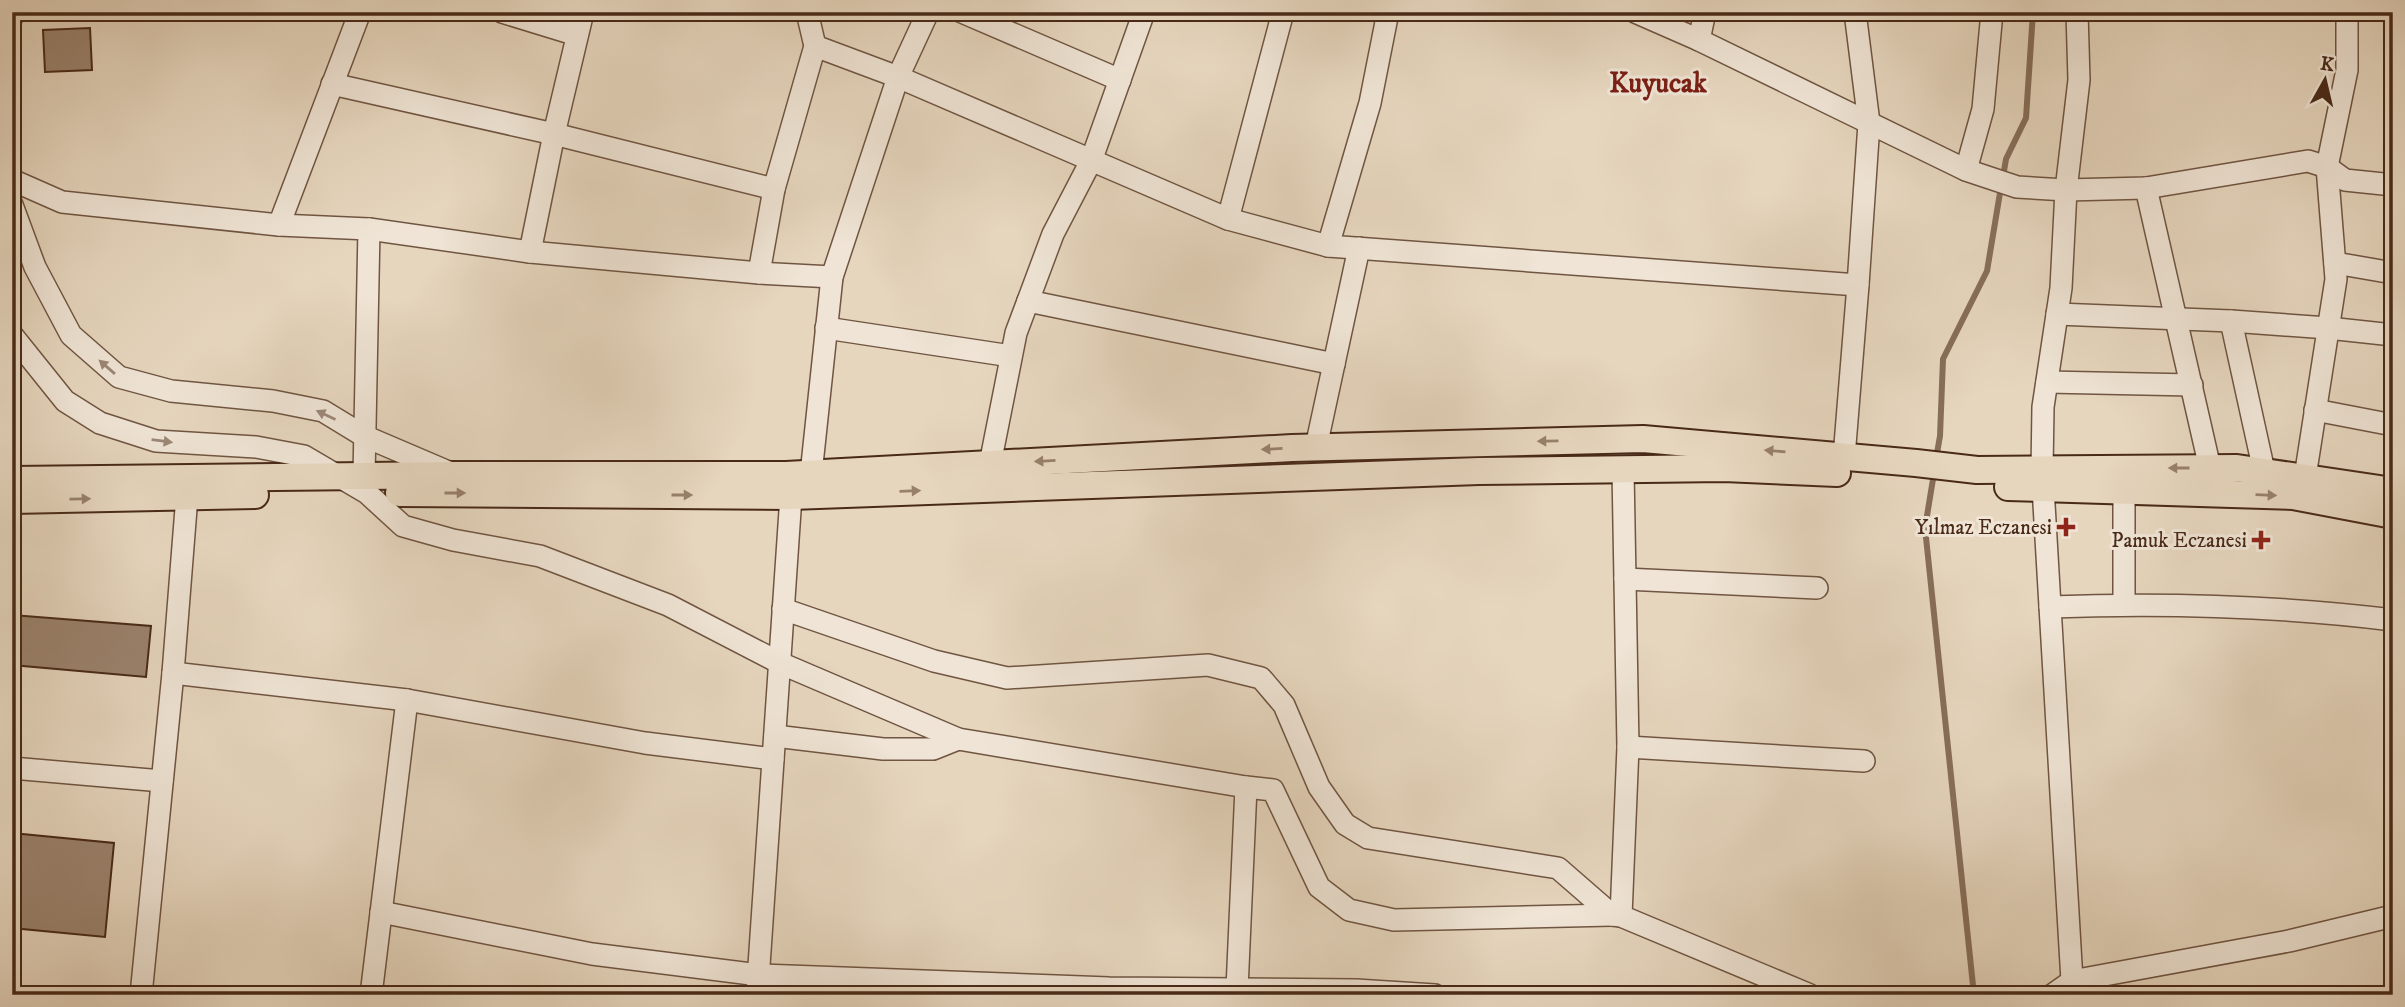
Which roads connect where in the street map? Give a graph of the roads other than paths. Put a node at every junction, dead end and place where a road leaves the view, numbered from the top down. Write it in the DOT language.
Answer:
graph roads {
  1 [pos="359,12"];
  2 [pos="502,12"];
  3 [pos="583,12"];
  4 [pos="807,12"];
  5 [pos="928,12"];
  6 [pos="962,12"];
  7 [pos="1144,12"];
  8 [pos="1283,12"];
  9 [pos="1388,12"];
  10 [pos="1635,12"];
  11 [pos="1705,12"];
  12 [pos="1855,12"];
  13 [pos="1992,12"];
  14 [pos="2077,12"];
  15 [pos="2347,12"];
  16 [pos="577,35"];
  17 [pos="1699,40"];
  18 [pos="815,46"];
  19 [pos="898,77"];
  20 [pos="1120,80"];
  21 [pos="332,84"];
  22 [pos="1869,123"];
  23 [pos="554,134"];
  24 [pos="1091,160"];
  25 [pos="2327,167"];
  26 [pos="1966,170"];
  27 [pos="12,180"];
  28 [pos="2393,185"];
  29 [pos="2146,188"];
  30 [pos="774,189"];
  31 [pos="2066,190"];
  32 [pos="12,205"];
  33 [pos="1228,219"];
  34 [pos="279,225"];
  35 [pos="369,229"];
  36 [pos="1328,246"];
  37 [pos="1359,248"];
  38 [pos="530,252"];
  39 [pos="2335,263"];
  40 [pos="759,273"];
  41 [pos="2393,273"];
  42 [pos="832,277"];
  43 [pos="1858,285"];
  44 [pos="1028,301"];
  45 [pos="2057,314"];
  46 [pos="2176,318"];
  47 [pos="2231,321"];
  48 [pos="2328,327"];
  49 [pos="826,328"];
  50 [pos="12,335"];
  51 [pos="2393,335"];
  52 [pos="1011,356"];
  53 [pos="1334,364"];
  54 [pos="2047,382"];
  55 [pos="2192,385"];
  56 [pos="2315,410"];
  57 [pos="2393,425"];
  58 [pos="365,436"];
  59 [pos="1316,447"];
  60 [pos="990,464"];
  61 [pos="1843,465"];
  62 [pos="2210,468"];
  63 [pos="1623,470"];
  64 [pos="2264,471"];
  65 [pos="454,475"];
  66 [pos="336,476"];
  67 [pos="1318,477"];
  68 [pos="2305,477"];
  69 [pos="2043,479"];
  70 [pos="12,480"];
  71 [pos="796,482"];
  72 [pos="365,484"];
  73 [pos="188,487"];
  74 [pos="2124,491"];
  75 [pos="2393,491"];
  76 [pos="12,500"];
  77 [pos="2393,515"];
  78 [pos="1625,579"];
  79 [pos="1816,588"];
  80 [pos="2123,605"];
  81 [pos="2050,607"];
  82 [pos="783,609"];
  83 [pos="2393,620"];
  84 [pos="780,663"];
  85 [pos="173,673"];
  86 [pos="407,699"];
  87 [pos="775,736"];
  88 [pos="958,738"];
  89 [pos="1628,747"];
  90 [pos="773,759"];
  91 [pos="1864,761"];
  92 [pos="12,768"];
  93 [pos="162,781"];
  94 [pos="1246,787"];
  95 [pos="381,912"];
  96 [pos="1616,915"];
  97 [pos="2393,916"];
  98 [pos="758,985"];
  99 [pos="2074,988"];
  100 [pos="1237,989"];
  101 [pos="1356,992"];
  102 [pos="1807,994"];
  103 [pos="141,995"];
  104 [pos="371,995"];
  105 [pos="1435,995"];
  106 [pos="2052,995"];
  1 -- 21 [label="street"];
  2 -- 16 [label="street"];
  3 -- 16 [label="street"];
  4 -- 18 [label="street"];
  5 -- 19 [label="street"];
  6 -- 20 [label="street"];
  7 -- 20 [label="street"];
  8 -- 33 [label="street"];
  9 -- 36 [label="street"];
  10 -- 17 [label="street"];
  11 -- 17 [label="street"];
  12 -- 22 [label="street"];
  13 -- 26 [label="street"];
  14 -- 31 [label="street"];
  15 -- 25 [label="street"];
  16 -- 23 [label="street"];
  17 -- 22 [label="street"];
  18 -- 19 [label="street"];
  18 -- 30 [label="street"];
  19 -- 24 [label="street"];
  19 -- 42 [label="street"];
  20 -- 24 [label="street"];
  21 -- 23 [label="street"];
  21 -- 34 [label="street"];
  22 -- 26 [label="street"];
  22 -- 43 [label="street"];
  23 -- 30 [label="street"];
  23 -- 38 [label="street"];
  24 -- 33 [label="street"];
  24 -- 44 [label="street"];
  25 -- 28 [label="street"];
  25 -- 29 [label="street"];
  25 -- 39 [label="street"];
  26 -- 31 [label="street"];
  27 -- 34 [label="street"];
  29 -- 31 [label="street"];
  29 -- 46 [label="street"];
  30 -- 40 [label="street"];
  31 -- 45 [label="street"];
  58 -- 32 [label="street, one-way"];
  33 -- 36 [label="street"];
  34 -- 35 [label="street"];
  35 -- 38 [label="street"];
  35 -- 58 [label="street"];
  36 -- 37 [label="street"];
  37 -- 43 [label="street"];
  37 -- 53 [label="street"];
  38 -- 40 [label="street"];
  39 -- 41 [label="street"];
  39 -- 48 [label="street"];
  40 -- 42 [label="street"];
  42 -- 49 [label="street"];
  43 -- 61 [label="street"];
  44 -- 52 [label="street"];
  44 -- 53 [label="street"];
  45 -- 46 [label="street"];
  45 -- 54 [label="street"];
  46 -- 47 [label="street"];
  46 -- 55 [label="street"];
  47 -- 48 [label="street"];
  47 -- 64 [label="street"];
  48 -- 51 [label="street"];
  48 -- 56 [label="street"];
  49 -- 52 [label="street"];
  49 -- 71 [label="street"];
  50 -- 66 [label="street, one-way"];
  52 -- 60 [label="street"];
  53 -- 59 [label="street"];
  54 -- 55 [label="street"];
  54 -- 69 [label="street"];
  55 -- 62 [label="street"];
  56 -- 57 [label="street"];
  56 -- 68 [label="street"];
  58 -- 65 [label="street"];
  58 -- 72 [label="street"];
  59 -- 60 [label="main road, one-way"];
  61 -- 59 [label="main road, one-way"];
  59 -- 67 [label="main road"];
  60 -- 71 [label="main road"];
  61 -- 63 [label="main road"];
  61 -- 69 [label="main road"];
  62 -- 64 [label="main road"];
  62 -- 69 [label="main road, one-way"];
  63 -- 67 [label="main road"];
  63 -- 78 [label="street"];
  64 -- 68 [label="main road"];
  65 -- 71 [label="main road"];
  65 -- 72 [label="main road"];
  66 -- 72 [label="main road"];
  66 -- 73 [label="main road"];
  71 -- 67 [label="main road, one-way"];
  68 -- 75 [label="main road"];
  69 -- 74 [label="main road"];
  69 -- 81 [label="street"];
  70 -- 73 [label="main road"];
  72 -- 71 [label="main road, one-way"];
  71 -- 82 [label="street"];
  72 -- 73 [label="main road"];
  72 -- 84 [label="street"];
  76 -- 73 [label="main road, one-way"];
  73 -- 85 [label="street"];
  74 -- 77 [label="main road, one-way"];
  74 -- 80 [label="street"];
  78 -- 79 [label="street"];
  78 -- 89 [label="street"];
  80 -- 81 [label="street"];
  80 -- 83 [label="street"];
  81 -- 99 [label="street"];
  82 -- 84 [label="street"];
  82 -- 96 [label="street"];
  84 -- 87 [label="street"];
  84 -- 88 [label="street"];
  85 -- 86 [label="street"];
  85 -- 93 [label="street"];
  86 -- 90 [label="street"];
  86 -- 95 [label="street"];
  87 -- 88 [label="street"];
  87 -- 90 [label="street"];
  88 -- 94 [label="street"];
  89 -- 91 [label="street"];
  89 -- 96 [label="street"];
  90 -- 98 [label="street"];
  92 -- 93 [label="street"];
  93 -- 103 [label="street"];
  94 -- 96 [label="street"];
  94 -- 100 [label="street"];
  95 -- 98 [label="street"];
  95 -- 104 [label="street"];
  96 -- 102 [label="street"];
  97 -- 99 [label="street"];
  98 -- 100 [label="street"];
  99 -- 106 [label="street"];
  100 -- 101 [label="street"];
  101 -- 105 [label="street"];
}
